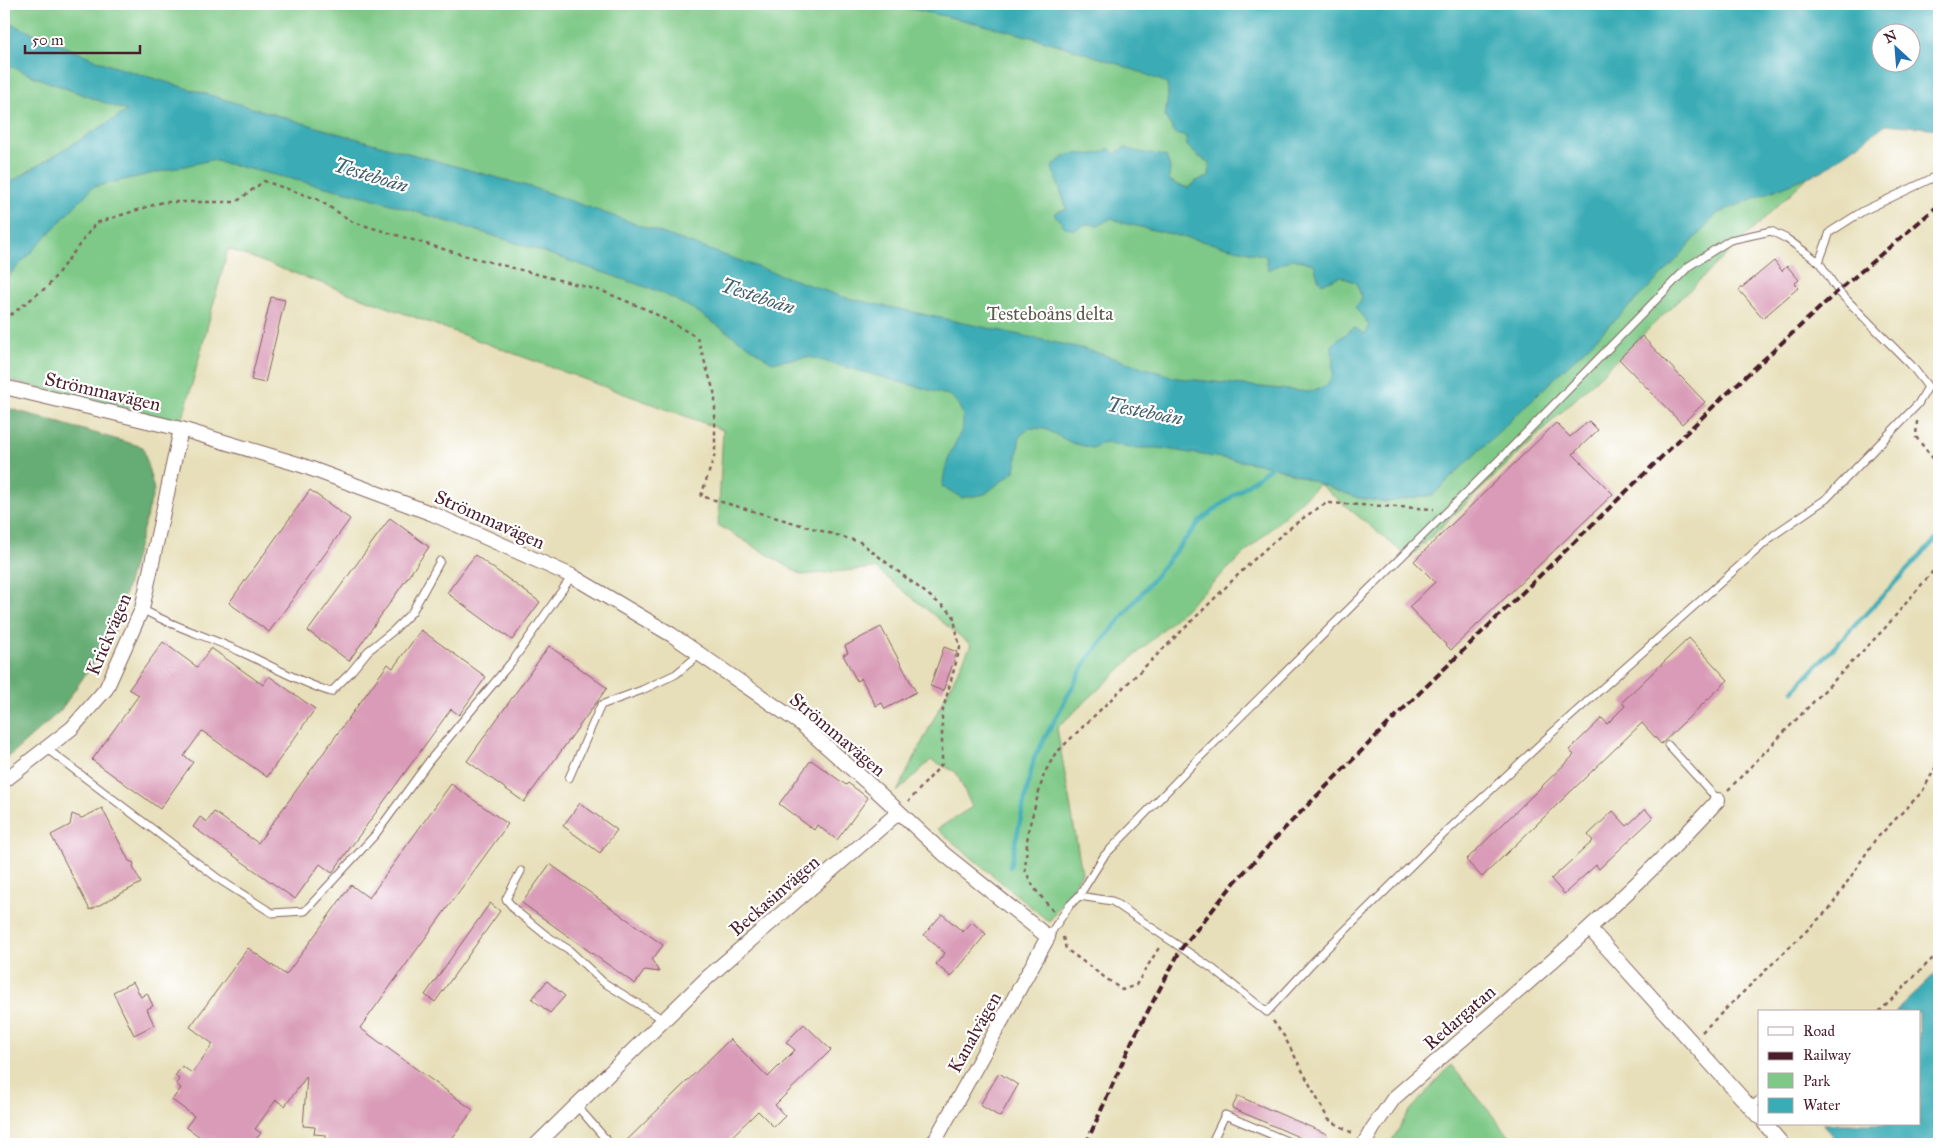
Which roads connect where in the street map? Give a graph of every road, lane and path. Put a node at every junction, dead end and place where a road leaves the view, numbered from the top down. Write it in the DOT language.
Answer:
graph roads {
  1 [pos="1939,175"];
  2 [pos="1819,262"];
  3 [pos="4,320"];
  4 [pos="4,388"];
  5 [pos="1918,404"];
  6 [pos="181,429"];
  7 [pos="1939,466"];
  8 [pos="1449,510"];
  9 [pos="440,562"];
  10 [pos="1939,564"];
  11 [pos="572,576"];
  12 [pos="142,609"];
  13 [pos="700,654"];
  14 [pos="1668,745"];
  15 [pos="47,749"];
  16 [pos="1939,761"];
  17 [pos="569,778"];
  18 [pos="4,781"];
  19 [pos="1718,800"];
  20 [pos="899,812"];
  21 [pos="521,871"];
  22 [pos="1079,896"];
  23 [pos="1058,922"];
  24 [pos="1590,929"];
  25 [pos="1048,937"];
  26 [pos="1165,938"];
  27 [pos="1939,952"];
  28 [pos="1881,1010"];
  29 [pos="1266,1012"];
  30 [pos="664,1020"];
  31 [pos="1692,1041"];
  32 [pos="576,1105"];
  33 [pos="1756,1108"];
  34 [pos="1766,1126"];
  35 [pos="1365,1143"];
  36 [pos="1779,1143"];
  37 [pos="537,1144"];
  38 [pos="610,1144"];
  39 [pos="933,1144"];
  40 [pos="1211,1144"];
  41 [pos="1294,1144"];
  1 -- 2 [label="lane"];
  2 -- 5 [label="lane"];
  2 -- 8 [label="lane"];
  3 -- 20 [label="path"];
  4 -- 6 [label="street, Strömmavägen"];
  5 -- 7 [label="path"];
  5 -- 29 [label="lane"];
  6 -- 11 [label="street, Strömmavägen"];
  6 -- 12 [label="street, Krickvägen"];
  8 -- 22 [label="lane"];
  8 -- 23 [label="path"];
  9 -- 12 [label="lane"];
  10 -- 19 [label="path"];
  11 -- 13 [label="street, Strömmavägen"];
  11 -- 15 [label="lane"];
  12 -- 15 [label="street, Krickvägen"];
  13 -- 17 [label="lane"];
  13 -- 20 [label="street, Strömmavägen"];
  14 -- 19 [label="lane"];
  15 -- 18 [label="street, Krickvägen"];
  16 -- 31 [label="path"];
  19 -- 24 [label="street, Redargatan"];
  20 -- 25 [label="street"];
  20 -- 30 [label="street, Beckasinvägen"];
  21 -- 30 [label="lane"];
  22 -- 23 [label="lane"];
  22 -- 26 [label="lane"];
  23 -- 25 [label="lane"];
  23 -- 26 [label="path"];
  24 -- 31 [label="street"];
  24 -- 35 [label="street, Redargatan"];
  25 -- 39 [label="street, Kanalvägen"];
  26 -- 29 [label="lane"];
  27 -- 28 [label="path"];
  29 -- 35 [label="path"];
  30 -- 32 [label="street, Beckasinvägen"];
  31 -- 33 [label="street"];
  32 -- 37 [label="street, Beckasinvägen"];
  32 -- 38 [label="lane"];
  34 -- 36 [label="street"];
  40 -- 41 [label="lane"];
}
